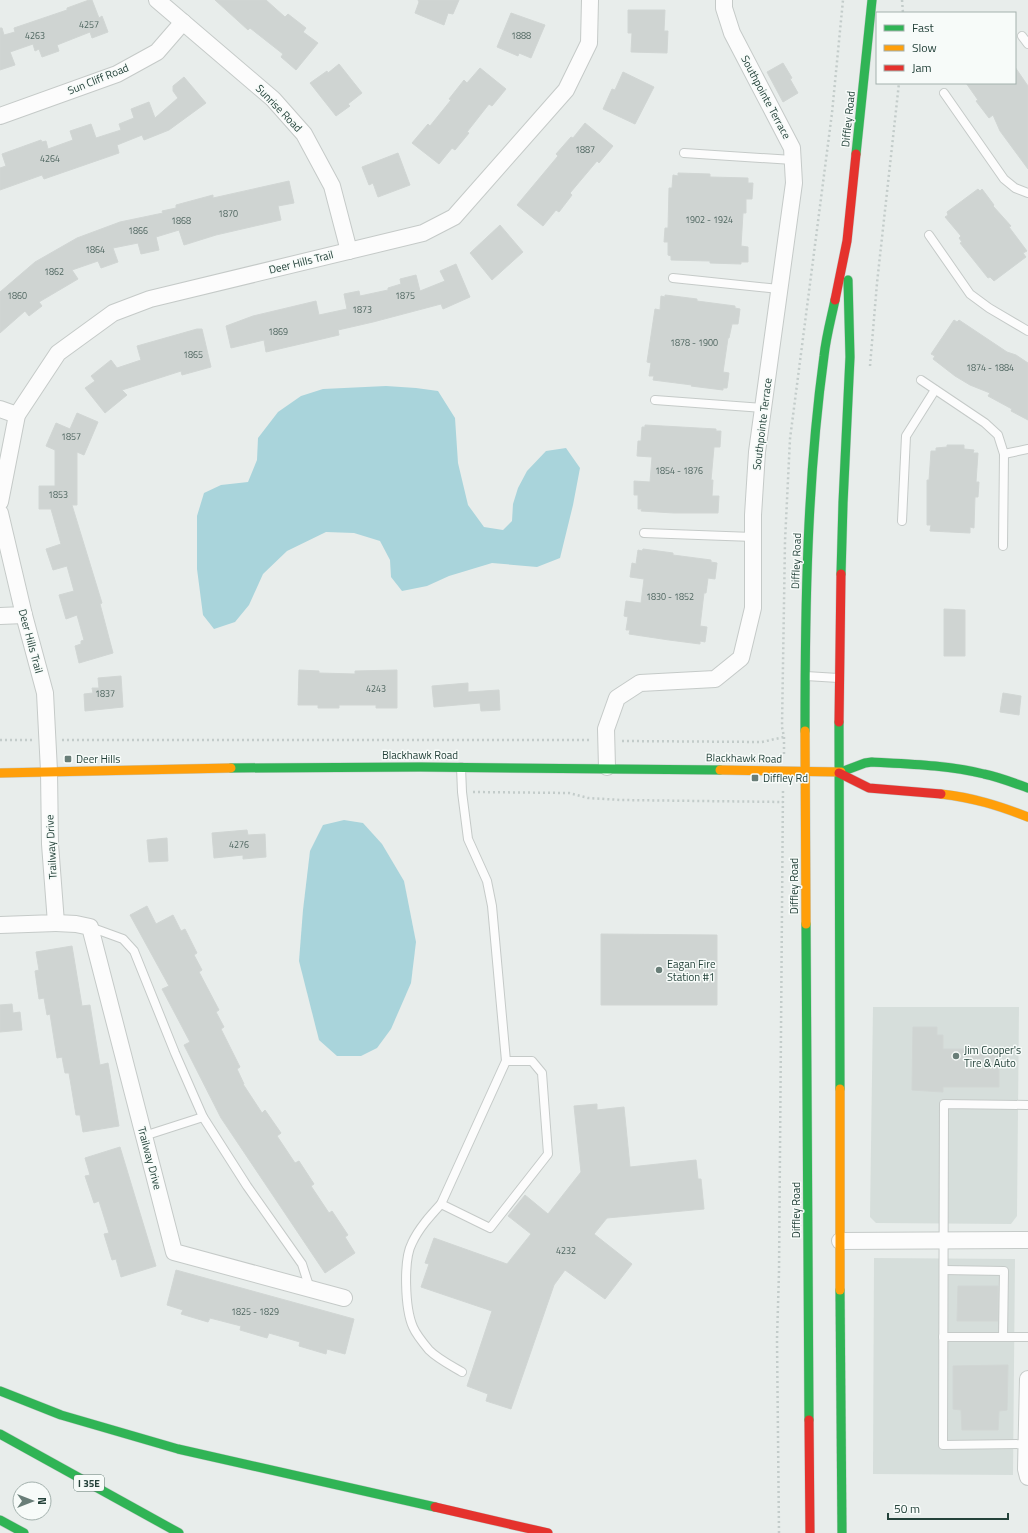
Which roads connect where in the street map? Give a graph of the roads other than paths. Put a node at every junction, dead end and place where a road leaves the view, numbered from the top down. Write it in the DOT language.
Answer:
graph roads {
  1 [pos="157,0"];
  2 [pos="590,0"];
  3 [pos="724,0"];
  4 [pos="872,0"];
  5 [pos="183,22"];
  6 [pos="1022,36"];
  7 [pos="1028,44"];
  8 [pos="944,93"];
  9 [pos="0,116"];
  10 [pos="684,153"];
  11 [pos="793,160"];
  12 [pos="1028,193"];
  13 [pos="929,235"];
  14 [pos="847,241"];
  15 [pos="349,251"];
  16 [pos="673,278"];
  17 [pos="779,289"];
  18 [pos="1028,331"];
  19 [pos="921,380"];
  20 [pos="935,390"];
  21 [pos="654,400"];
  22 [pos="763,408"];
  23 [pos="0,409"];
  24 [pos="17,415"];
  25 [pos="1028,449"];
  26 [pos="1004,454"];
  27 [pos="0,502"];
  28 [pos="0,513"];
  29 [pos="902,520"];
  30 [pos="644,533"];
  31 [pos="753,537"];
  32 [pos="1003,546"];
  33 [pos="24,615"];
  34 [pos="0,616"];
  35 [pos="806,676"];
  36 [pos="839,678"];
  37 [pos="461,767"];
  38 [pos="607,767"];
  39 [pos="48,771"];
  40 [pos="806,772"];
  41 [pos="0,773"];
  42 [pos="839,773"];
  43 [pos="1028,788"];
  44 [pos="1028,817"];
  45 [pos="56,923"];
  46 [pos="0,925"];
  47 [pos="90,927"];
  48 [pos="506,1061"];
  49 [pos="1028,1105"];
  50 [pos="203,1117"];
  51 [pos="144,1136"];
  52 [pos="441,1204"];
  53 [pos="1028,1240"];
  54 [pos="944,1241"];
  55 [pos="840,1242"];
  56 [pos="944,1270"];
  57 [pos="310,1289"];
  58 [pos="344,1298"];
  59 [pos="943,1337"];
  60 [pos="1004,1337"];
  61 [pos="1028,1337"];
  62 [pos="462,1372"];
  63 [pos="1028,1379"];
  64 [pos="0,1391"];
  65 [pos="0,1434"];
  66 [pos="1027,1444"];
  67 [pos="1028,1477"];
  68 [pos="0,1520"];
  69 [pos="24,1533"];
  70 [pos="179,1533"];
  71 [pos="548,1533"];
  72 [pos="810,1533"];
  73 [pos="842,1533"];
  1 -- 5 [label="street, Sunrise Road"];
  2 -- 15 [label="street, Deer Hills Trail"];
  3 -- 11 [label="street, Southpointe Terrace"];
  4 -- 14 [label="main road, Diffley Road"];
  5 -- 9 [label="street, Sun Cliff Road"];
  5 -- 15 [label="street, Sunrise Road"];
  6 -- 7 [label="lane"];
  8 -- 12 [label="lane"];
  10 -- 11 [label="lane"];
  11 -- 17 [label="street, Southpointe Terrace"];
  13 -- 18 [label="lane"];
  14 -- 35 [label="main road, Diffley Road"];
  14 -- 36 [label="main road, Diffley Road"];
  15 -- 24 [label="street, Deer Hills Trail"];
  16 -- 17 [label="lane"];
  17 -- 22 [label="street, Southpointe Terrace"];
  19 -- 20 [label="lane"];
  20 -- 26 [label="lane"];
  20 -- 29 [label="lane"];
  21 -- 22 [label="lane"];
  22 -- 31 [label="street, Southpointe Terrace"];
  23 -- 24 [label="street"];
  24 -- 27 [label="street, Deer Hills Trail"];
  25 -- 26 [label="lane"];
  26 -- 32 [label="lane"];
  28 -- 33 [label="street, Deer Hills Trail"];
  30 -- 31 [label="lane"];
  31 -- 38 [label="street, Southpointe Terrace"];
  33 -- 34 [label="street"];
  33 -- 39 [label="street, Deer Hills Trail"];
  35 -- 36 [label="lane"];
  35 -- 40 [label="main road, Diffley Road"];
  36 -- 42 [label="main road, Diffley Road"];
  37 -- 38 [label="main road, Blackhawk Road"];
  37 -- 39 [label="main road, Blackhawk Road"];
  37 -- 48 [label="lane"];
  38 -- 40 [label="main road, Blackhawk Road"];
  39 -- 41 [label="main road, Blackhawk Road"];
  39 -- 45 [label="street, Trailway Drive"];
  40 -- 42 [label="main road, Blackhawk Road"];
  40 -- 72 [label="main road, Diffley Road"];
  42 -- 43 [label="main road, Blackhawk Road"];
  42 -- 44 [label="main road, Blackhawk Road"];
  42 -- 55 [label="main road, Diffley Road"];
  45 -- 46 [label="street"];
  45 -- 47 [label="street"];
  47 -- 50 [label="lane"];
  47 -- 51 [label="street, Trailway Drive"];
  48 -- 52 [label="lane"];
  48 -- 52 [label="lane"];
  49 -- 54 [label="lane"];
  50 -- 51 [label="lane"];
  50 -- 57 [label="lane"];
  51 -- 57 [label="street, Trailway Drive"];
  52 -- 62 [label="lane"];
  53 -- 54 [label="street"];
  54 -- 55 [label="street"];
  54 -- 56 [label="lane"];
  55 -- 73 [label="main road, Diffley Road"];
  56 -- 59 [label="lane"];
  56 -- 60 [label="lane"];
  57 -- 58 [label="street, Trailway Drive"];
  59 -- 60 [label="lane"];
  59 -- 66 [label="lane"];
  60 -- 61 [label="lane"];
  63 -- 66 [label="street"];
  64 -- 71 [label="main road"];
  65 -- 70 [label="main road, I 35E"];
  66 -- 67 [label="street"];
  68 -- 69 [label="main road"];
}
